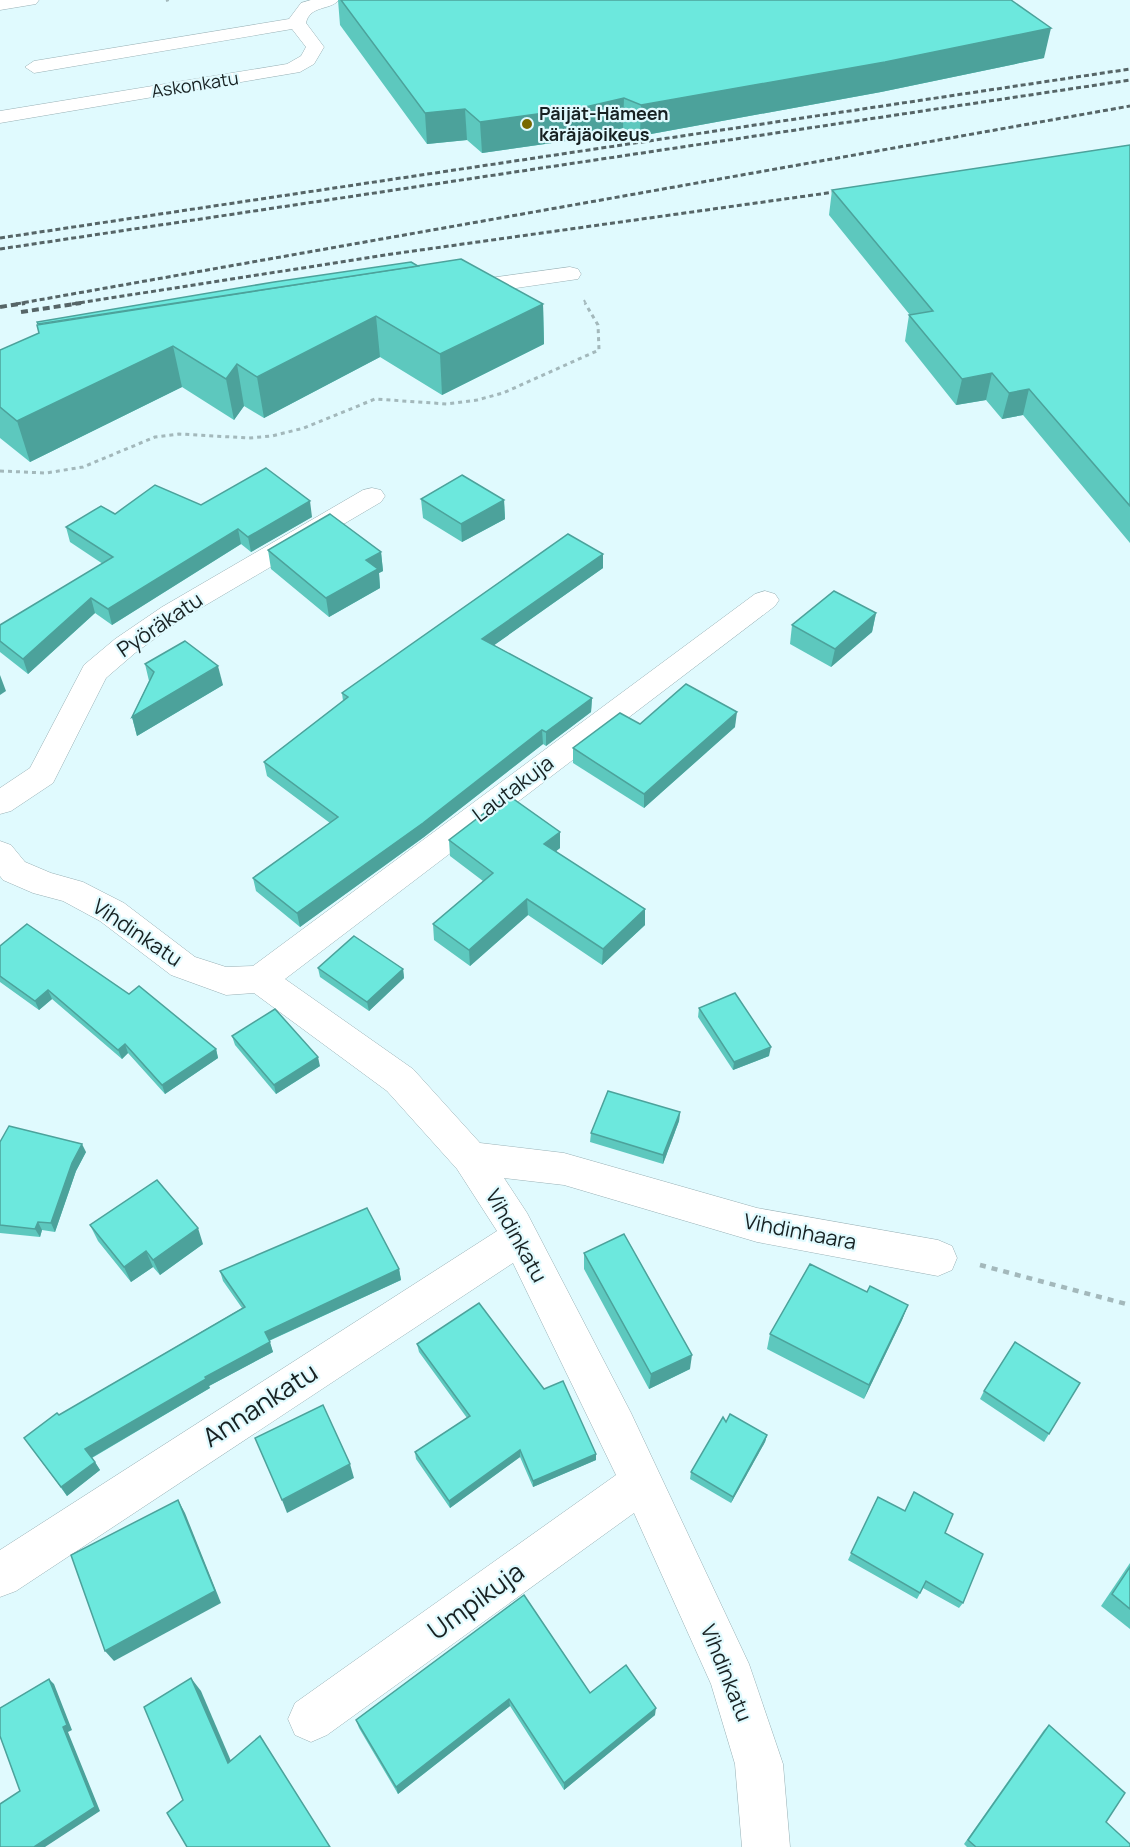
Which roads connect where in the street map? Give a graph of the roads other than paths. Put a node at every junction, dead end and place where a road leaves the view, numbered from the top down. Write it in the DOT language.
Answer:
graph roads {
  1 [pos="30,0"];
  2 [pos="325,1"];
  3 [pos="0,4"];
  4 [pos="297,23"];
  5 [pos="34,67"];
  6 [pos="0,117"];
  7 [pos="570,274"];
  8 [pos="445,292"];
  9 [pos="372,496"];
  10 [pos="765,600"];
  11 [pos="0,803"];
  12 [pos="5,869"];
  13 [pos="260,979"];
  14 [pos="470,1158"];
  15 [pos="520,1237"];
  16 [pos="938,1258"];
  17 [pos="642,1482"];
  18 [pos="0,1575"];
  19 [pos="311,1719"];
  20 [pos="766,1847"];
  1 -- 3 [label="street"];
  2 -- 4 [label="street"];
  4 -- 5 [label="street"];
  4 -- 6 [label="street, Askonkatu"];
  7 -- 8 [label="street"];
  9 -- 11 [label="street, Pyöräkatu"];
  10 -- 13 [label="street, Lautakuja"];
  12 -- 13 [label="street, Vihdinkatu"];
  13 -- 14 [label="street, Vihdinkatu"];
  14 -- 15 [label="street, Vihdinkatu"];
  14 -- 16 [label="street, Vihdinhaara"];
  15 -- 17 [label="street, Vihdinkatu"];
  15 -- 18 [label="street, Annankatu"];
  17 -- 19 [label="street, Umpikuja"];
  17 -- 20 [label="street, Vihdinkatu"];
}
